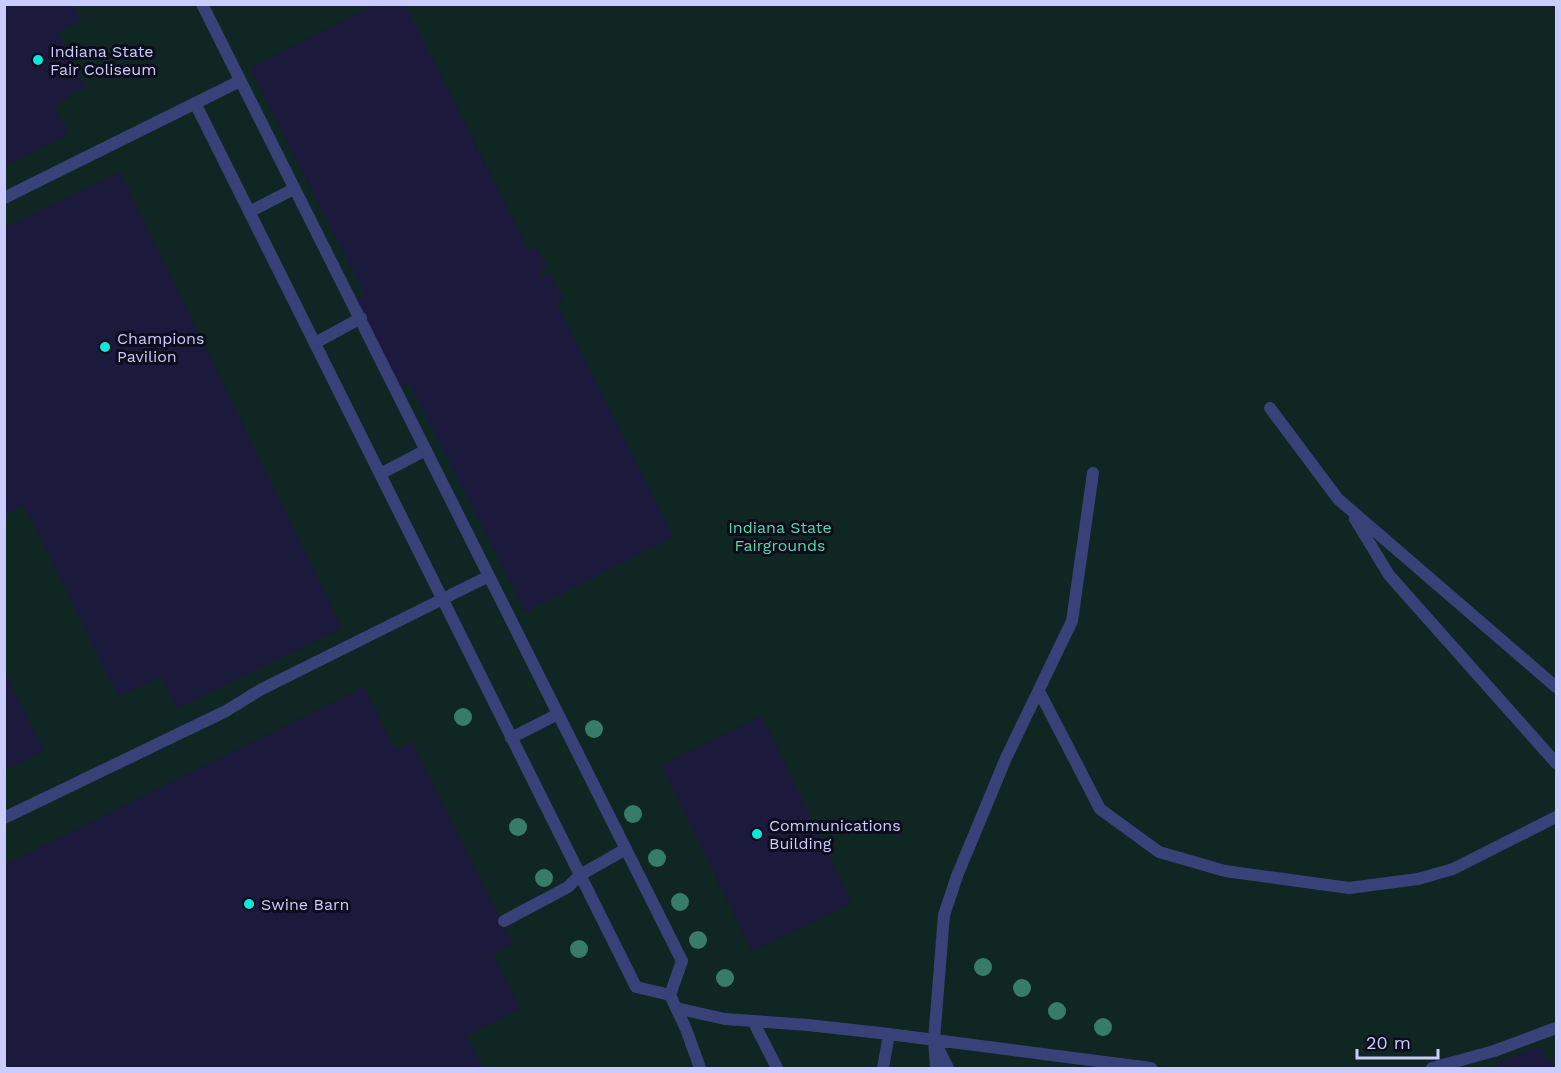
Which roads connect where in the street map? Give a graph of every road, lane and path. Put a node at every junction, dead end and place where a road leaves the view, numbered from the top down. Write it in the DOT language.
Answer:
graph roads {
  1 [pos="202,4"];
  2 [pos="240,81"];
  3 [pos="195,103"];
  4 [pos="294,189"];
  5 [pos="4,198"];
  6 [pos="249,212"];
  7 [pos="361,318"];
  8 [pos="315,343"];
  9 [pos="1270,408"];
  10 [pos="426,450"];
  11 [pos="1093,473"];
  12 [pos="380,474"];
  13 [pos="1350,510"];
  14 [pos="489,576"];
  15 [pos="442,600"];
  16 [pos="1557,687"];
  17 [pos="1039,691"];
  18 [pos="558,714"];
  19 [pos="511,738"];
  20 [pos="1557,763"];
  21 [pos="4,818"];
  22 [pos="1557,818"];
  23 [pos="626,849"];
  24 [pos="580,875"];
  25 [pos="504,921"];
  26 [pos="670,995"];
  27 [pos="676,1008"];
  28 [pos="753,1021"];
  29 [pos="1557,1028"];
  30 [pos="889,1034"];
  31 [pos="934,1040"];
  32 [pos="700,1068"];
  33 [pos="777,1068"];
  34 [pos="883,1068"];
  35 [pos="936,1068"];
  36 [pos="948,1068"];
  37 [pos="1151,1068"];
  38 [pos="1432,1068"];
  1 -- 2 [label="lane"];
  2 -- 3 [label="lane"];
  2 -- 4 [label="lane"];
  3 -- 5 [label="lane"];
  3 -- 6 [label="lane"];
  4 -- 6 [label="lane"];
  4 -- 7 [label="lane"];
  6 -- 8 [label="lane"];
  7 -- 8 [label="lane"];
  7 -- 10 [label="lane"];
  8 -- 12 [label="lane"];
  9 -- 13 [label="lane"];
  10 -- 12 [label="lane"];
  10 -- 14 [label="lane"];
  11 -- 17 [label="lane"];
  12 -- 15 [label="lane"];
  13 -- 16 [label="lane"];
  13 -- 20 [label="lane"];
  14 -- 15 [label="lane"];
  14 -- 18 [label="lane"];
  15 -- 19 [label="lane"];
  15 -- 21 [label="lane"];
  17 -- 22 [label="lane"];
  17 -- 31 [label="lane"];
  18 -- 19 [label="lane"];
  18 -- 23 [label="lane"];
  19 -- 24 [label="lane"];
  23 -- 24 [label="lane"];
  23 -- 26 [label="lane"];
  24 -- 25 [label="lane"];
  24 -- 26 [label="lane"];
  26 -- 27 [label="lane"];
  27 -- 28 [label="lane"];
  27 -- 32 [label="lane"];
  28 -- 30 [label="lane"];
  28 -- 33 [label="lane"];
  29 -- 38 [label="lane"];
  30 -- 31 [label="lane"];
  30 -- 34 [label="lane"];
  31 -- 35 [label="lane"];
  31 -- 36 [label="lane"];
  31 -- 37 [label="lane"];
}
